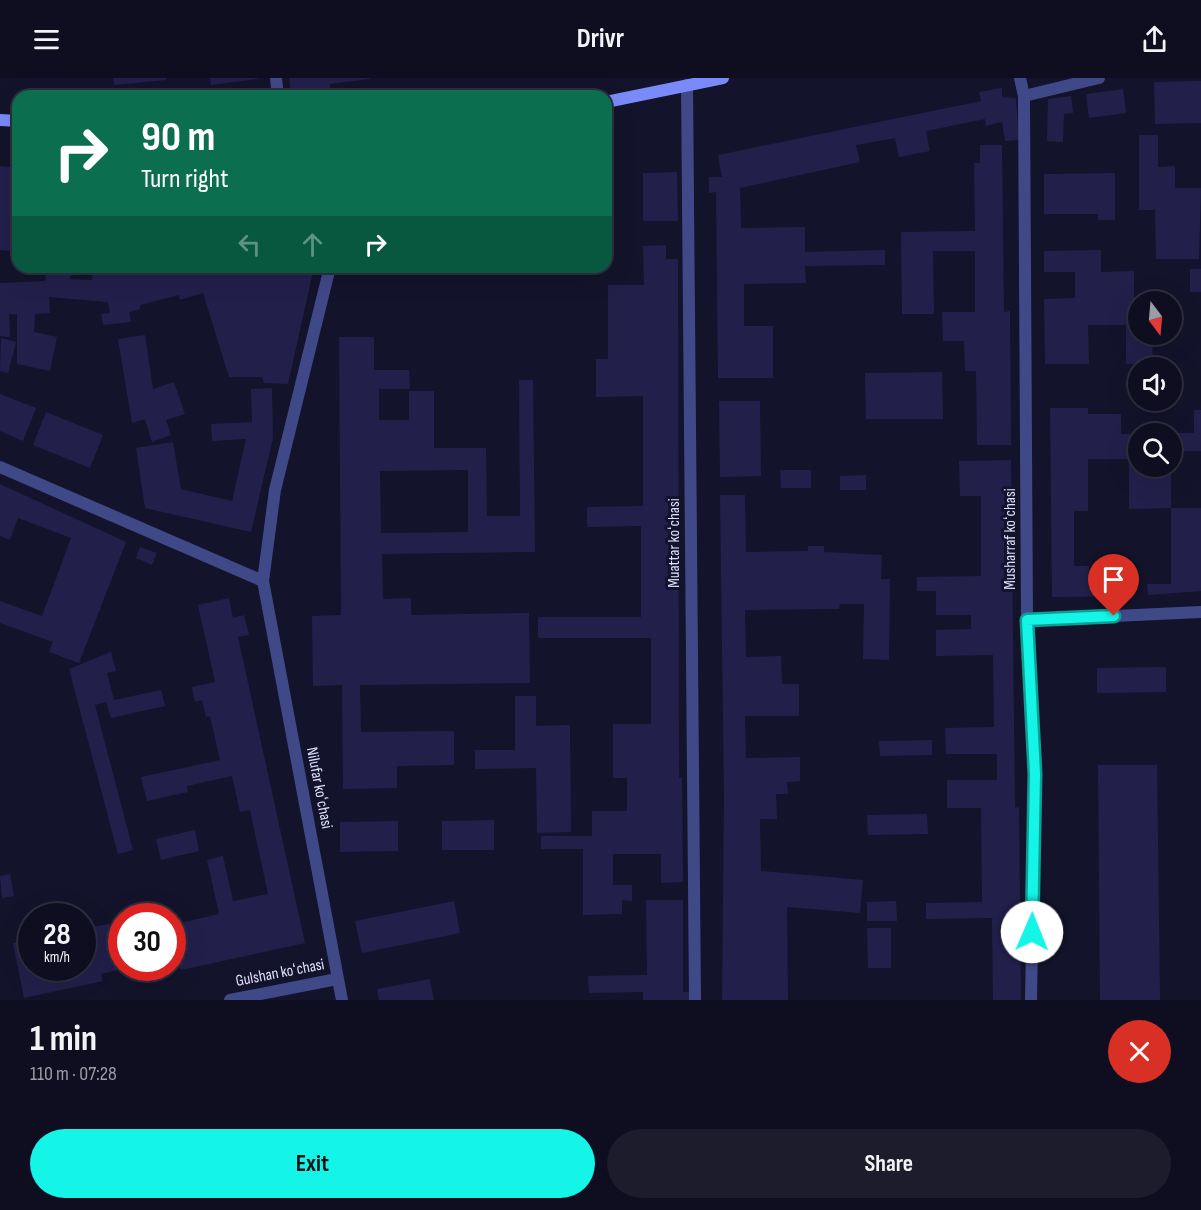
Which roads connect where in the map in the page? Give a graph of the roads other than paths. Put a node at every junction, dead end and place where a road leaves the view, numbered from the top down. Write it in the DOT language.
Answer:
graph roads {
  1 [pos="723,78"];
  2 [pos="1020,78"];
  3 [pos="1099,78"];
  4 [pos="687,85"];
  5 [pos="1024,96"];
  6 [pos="612,101"];
  7 [pos="329,273"];
  8 [pos="0,467"];
  9 [pos="263,581"];
  10 [pos="1201,612"];
  11 [pos="1027,620"];
  12 [pos="338,979"];
  13 [pos="230,1000"];
  14 [pos="342,1000"];
  15 [pos="695,1000"];
  16 [pos="1031,1000"];
  1 -- 4 [label="main road"];
  2 -- 5 [label="street, Musharraf koʻchasi"];
  3 -- 5 [label="street"];
  4 -- 6 [label="main road"];
  4 -- 15 [label="street, Muattar koʻchasi"];
  5 -- 11 [label="street, Musharraf koʻchasi"];
  7 -- 9 [label="street, Nilufar koʻchasi"];
  8 -- 9 [label="street"];
  9 -- 12 [label="street, Nilufar koʻchasi"];
  10 -- 11 [label="street"];
  11 -- 16 [label="street, Musharraf koʻchasi"];
  12 -- 13 [label="street, Gulshan koʻchasi"];
  12 -- 14 [label="street, Nilufar koʻchasi"];
}
